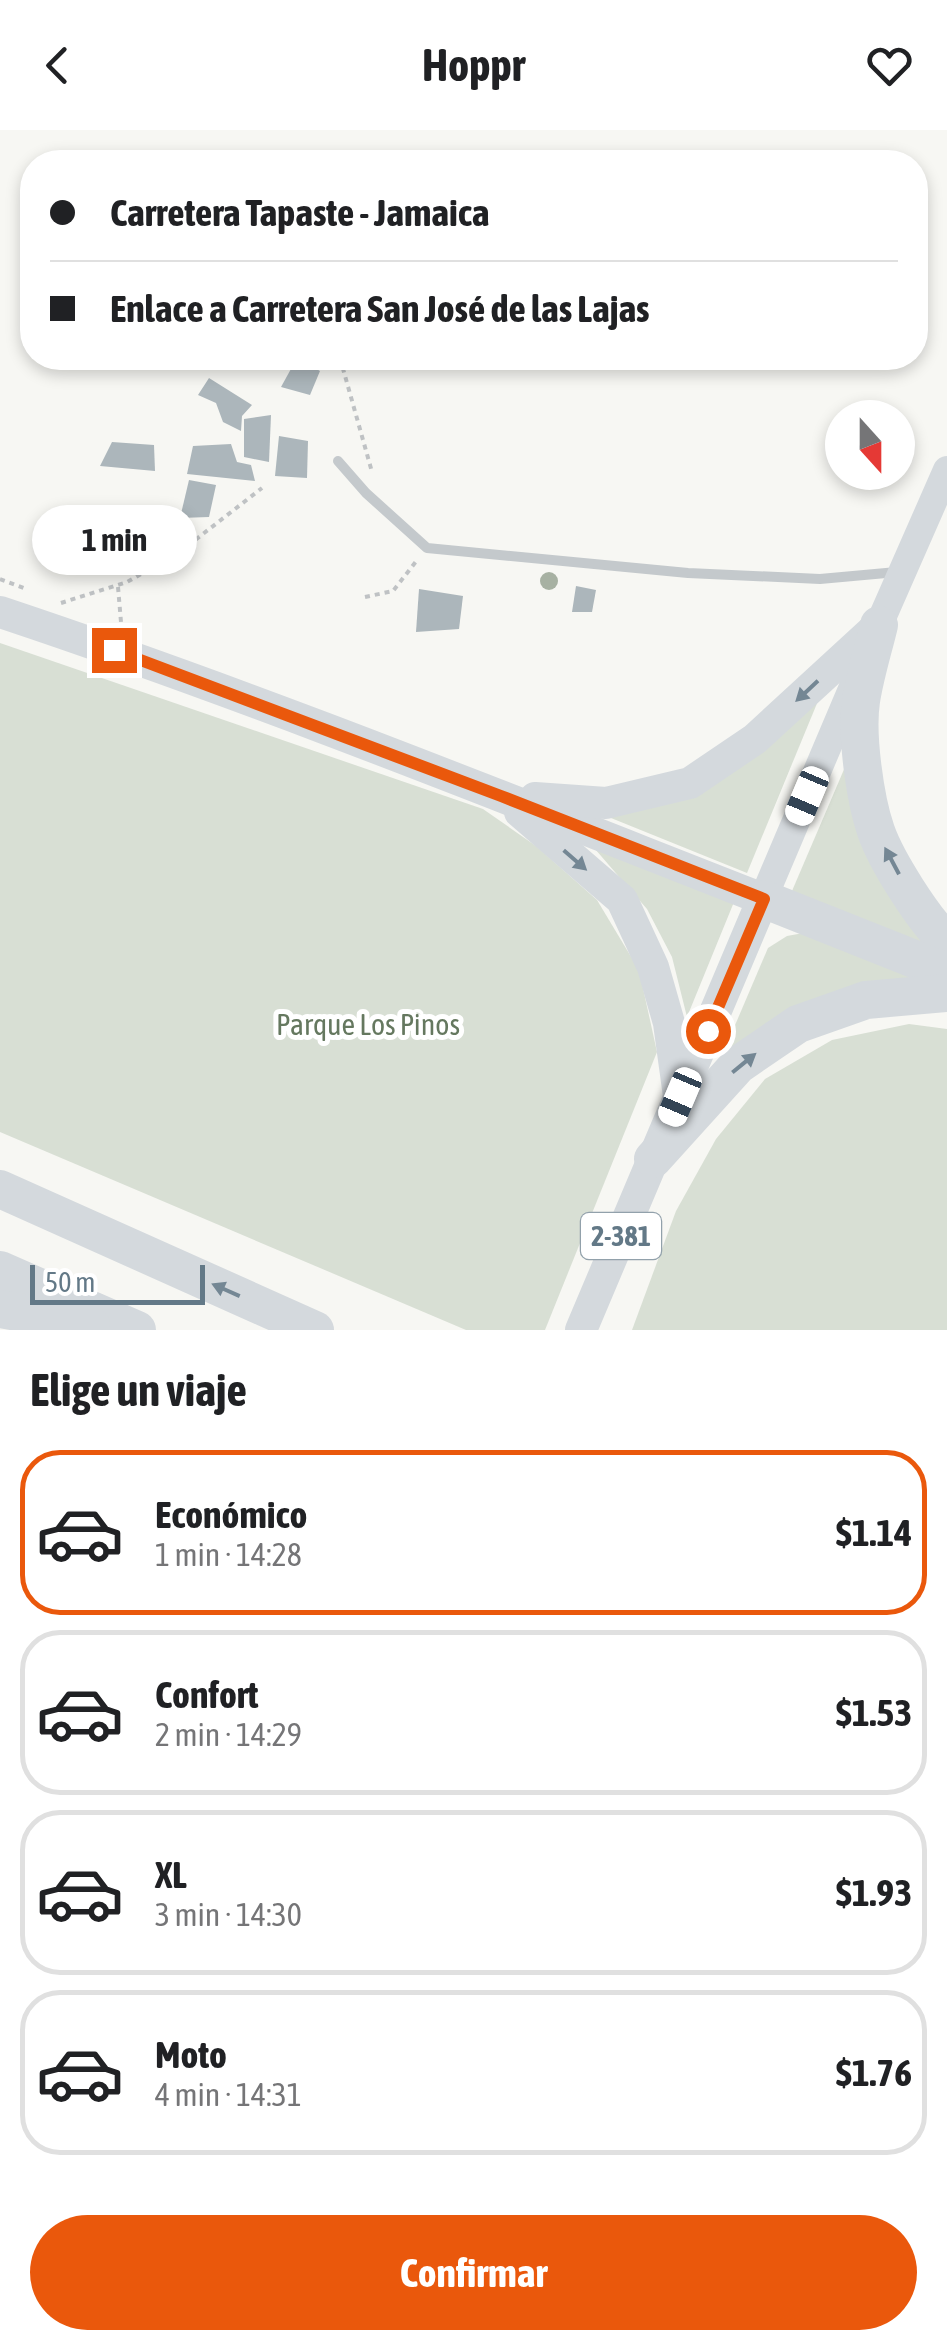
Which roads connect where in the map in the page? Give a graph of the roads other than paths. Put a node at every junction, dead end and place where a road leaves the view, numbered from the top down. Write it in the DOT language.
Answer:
graph roads {
  1 [pos="338,461"];
  2 [pos="947,470"];
  3 [pos="902,571"];
  4 [pos="0,612"];
  5 [pos="879,625"];
  6 [pos="501,796"];
  7 [pos="764,899"];
  8 [pos="947,942"];
  9 [pos="947,972"];
  10 [pos="947,994"];
  11 [pos="680,1097"];
  12 [pos="654,1159"];
  13 [pos="0,1189"];
  14 [pos="0,1270"];
  15 [pos="0,1309"];
  16 [pos="584,1322"];
  17 [pos="120,1330"];
  18 [pos="137,1330"];
  19 [pos="316,1330"];
  1 -- 3 [label="lane"];
  2 -- 3 [label="main road, 2-381"];
  3 -- 5 [label="main road, 2-381"];
  4 -- 6 [label="main road"];
  5 -- 6 [label="main road, one-way"];
  5 -- 7 [label="main road, 2-381"];
  8 -- 5 [label="highway, one-way"];
  6 -- 7 [label="main road"];
  6 -- 11 [label="main road, one-way"];
  7 -- 9 [label="highway"];
  7 -- 11 [label="main road, 2-381"];
  12 -- 10 [label="highway, one-way"];
  11 -- 12 [label="main road, 2-381"];
  12 -- 16 [label="main road, 2-381"];
  19 -- 13 [label="highway, one-way"];
  14 -- 18 [label="highway"];
  15 -- 17 [label="highway"];
}
